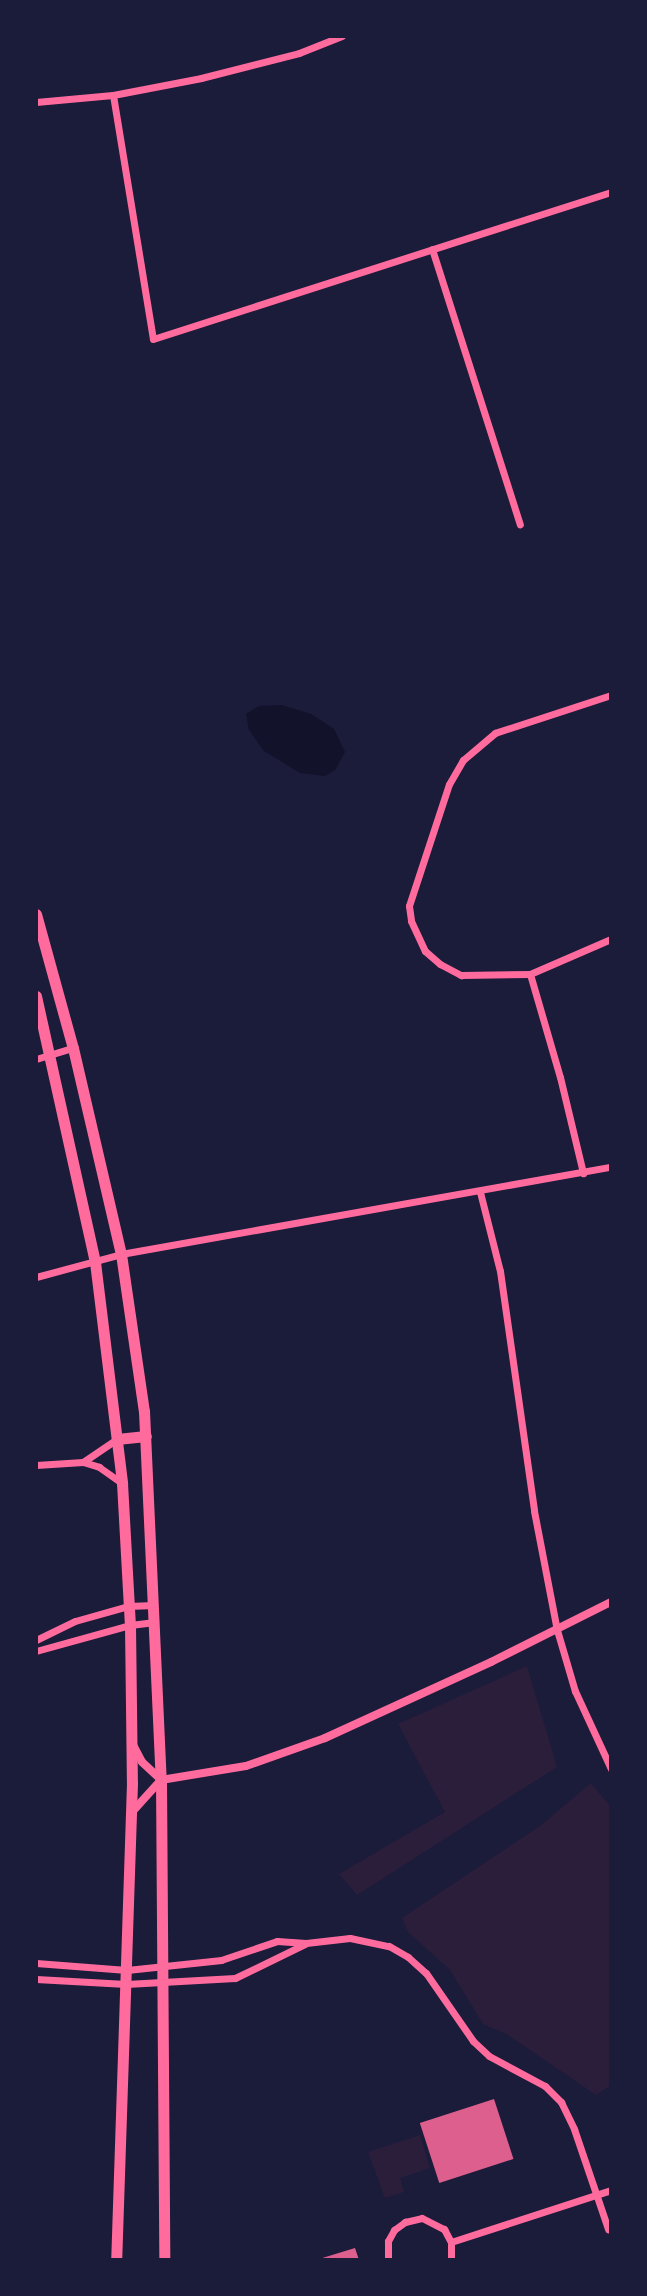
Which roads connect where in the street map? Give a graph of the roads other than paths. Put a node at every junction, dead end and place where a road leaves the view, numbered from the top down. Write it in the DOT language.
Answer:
graph roads {
  1 [pos="342,36"];
  2 [pos="113,95"];
  3 [pos="36,102"];
  4 [pos="611,192"];
  5 [pos="432,249"];
  6 [pos="520,524"];
  7 [pos="611,695"];
  8 [pos="36,914"];
  9 [pos="611,939"];
  10 [pos="530,974"];
  11 [pos="36,996"];
  12 [pos="73,1048"];
  13 [pos="40,1056"];
  14 [pos="611,1167"];
  15 [pos="583,1173"];
  16 [pos="480,1192"];
  17 [pos="121,1254"];
  18 [pos="95,1262"];
  19 [pos="36,1277"];
  20 [pos="146,1436"];
  21 [pos="117,1439"];
  22 [pos="83,1462"];
  23 [pos="36,1465"];
  24 [pos="122,1483"];
  25 [pos="611,1602"];
  26 [pos="154,1605"];
  27 [pos="128,1606"];
  28 [pos="155,1622"];
  29 [pos="130,1625"];
  30 [pos="557,1630"];
  31 [pos="36,1640"];
  32 [pos="36,1651"];
  33 [pos="132,1742"];
  34 [pos="611,1769"];
  35 [pos="161,1780"];
  36 [pos="132,1812"];
  37 [pos="306,1943"];
  38 [pos="36,1963"];
  39 [pos="164,1965"];
  40 [pos="127,1970"];
  41 [pos="36,1979"];
  42 [pos="164,1983"];
  43 [pos="126,1984"];
  44 [pos="611,2190"];
  45 [pos="597,2195"];
  46 [pos="608,2229"];
  47 [pos="451,2242"];
  48 [pos="116,2260"];
  49 [pos="164,2260"];
  50 [pos="388,2260"];
  51 [pos="451,2260"];
  1 -- 2 [label="street"];
  2 -- 3 [label="street"];
  2 -- 5 [label="street"];
  4 -- 5 [label="street"];
  5 -- 6 [label="street"];
  7 -- 10 [label="street"];
  8 -- 12 [label="main road"];
  9 -- 10 [label="street"];
  10 -- 15 [label="street"];
  11 -- 13 [label="main road"];
  12 -- 13 [label="street"];
  12 -- 17 [label="main road"];
  13 -- 18 [label="main road"];
  14 -- 15 [label="street"];
  15 -- 16 [label="street"];
  16 -- 17 [label="street"];
  16 -- 30 [label="street"];
  17 -- 18 [label="street"];
  17 -- 20 [label="main road"];
  18 -- 19 [label="street"];
  18 -- 21 [label="main road"];
  20 -- 21 [label="main road"];
  20 -- 26 [label="main road"];
  21 -- 22 [label="street"];
  21 -- 24 [label="main road"];
  22 -- 23 [label="street"];
  22 -- 24 [label="street"];
  24 -- 27 [label="main road"];
  25 -- 30 [label="street"];
  26 -- 27 [label="street"];
  26 -- 28 [label="main road"];
  27 -- 29 [label="main road"];
  27 -- 31 [label="street"];
  28 -- 29 [label="street"];
  28 -- 35 [label="main road"];
  29 -- 32 [label="street"];
  29 -- 33 [label="main road"];
  30 -- 34 [label="street"];
  30 -- 35 [label="street"];
  33 -- 35 [label="street"];
  33 -- 36 [label="main road"];
  35 -- 36 [label="street"];
  35 -- 39 [label="main road"];
  36 -- 40 [label="main road"];
  37 -- 39 [label="street"];
  37 -- 42 [label="street"];
  37 -- 45 [label="street"];
  38 -- 40 [label="street"];
  39 -- 40 [label="street"];
  39 -- 42 [label="main road"];
  40 -- 43 [label="main road"];
  41 -- 43 [label="street"];
  42 -- 43 [label="street"];
  42 -- 49 [label="main road"];
  43 -- 48 [label="main road"];
  44 -- 45 [label="street"];
  45 -- 46 [label="street"];
  45 -- 47 [label="street"];
  47 -- 50 [label="street"];
  47 -- 51 [label="street"];
}
